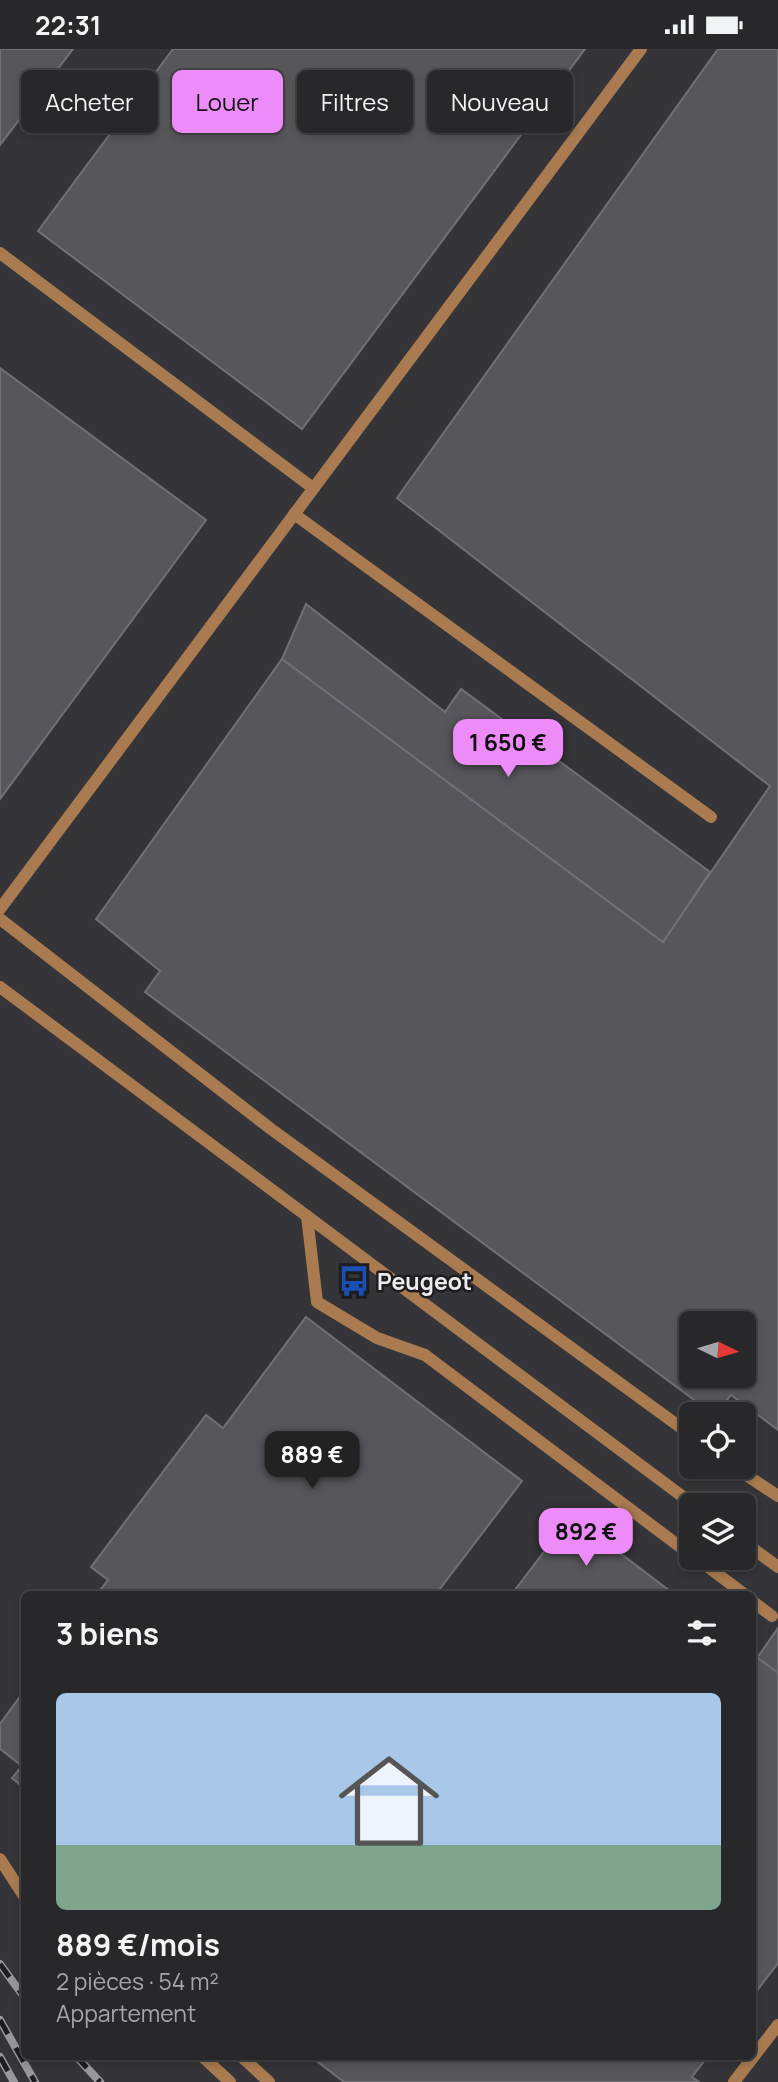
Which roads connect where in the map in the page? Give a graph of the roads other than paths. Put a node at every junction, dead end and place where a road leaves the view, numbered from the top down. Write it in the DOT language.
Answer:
graph roads {
  1 [pos="640,49"];
  2 [pos="0,253"];
  3 [pos="313,488"];
  4 [pos="294,514"];
  5 [pos="711,817"];
  6 [pos="0,909"];
  7 [pos="0,919"];
  8 [pos="0,987"];
  9 [pos="307,1216"];
  10 [pos="679,1426"];
  11 [pos="752,1479"];
  12 [pos="679,1494"];
  13 [pos="778,1496"];
  14 [pos="679,1546"];
  15 [pos="756,1551"];
  16 [pos="778,1567"];
  17 [pos="712,1570"];
  18 [pos="740,1591"];
  19 [pos="756,1604"];
  20 [pos="772,1616"];
  21 [pos="0,1860"];
  22 [pos="21,1892"];
  23 [pos="778,2025"];
  24 [pos="756,2054"];
  25 [pos="206,2060"];
  26 [pos="245,2060"];
  27 [pos="751,2060"];
  28 [pos="230,2082"];
  29 [pos="269,2082"];
  30 [pos="734,2082"];
  1 -- 3 [label="lane"];
  2 -- 3 [label="lane"];
  3 -- 4 [label="lane"];
  4 -- 5 [label="lane"];
  4 -- 6 [label="lane"];
  7 -- 10 [label="lane"];
  8 -- 9 [label="lane"];
  9 -- 12 [label="lane"];
  9 -- 14 [label="lane"];
  11 -- 13 [label="lane"];
  15 -- 16 [label="lane"];
  17 -- 18 [label="lane"];
  19 -- 20 [label="lane"];
  21 -- 22 [label="lane"];
  23 -- 24 [label="lane"];
  25 -- 28 [label="lane"];
  26 -- 29 [label="lane"];
  27 -- 30 [label="lane"];
}
